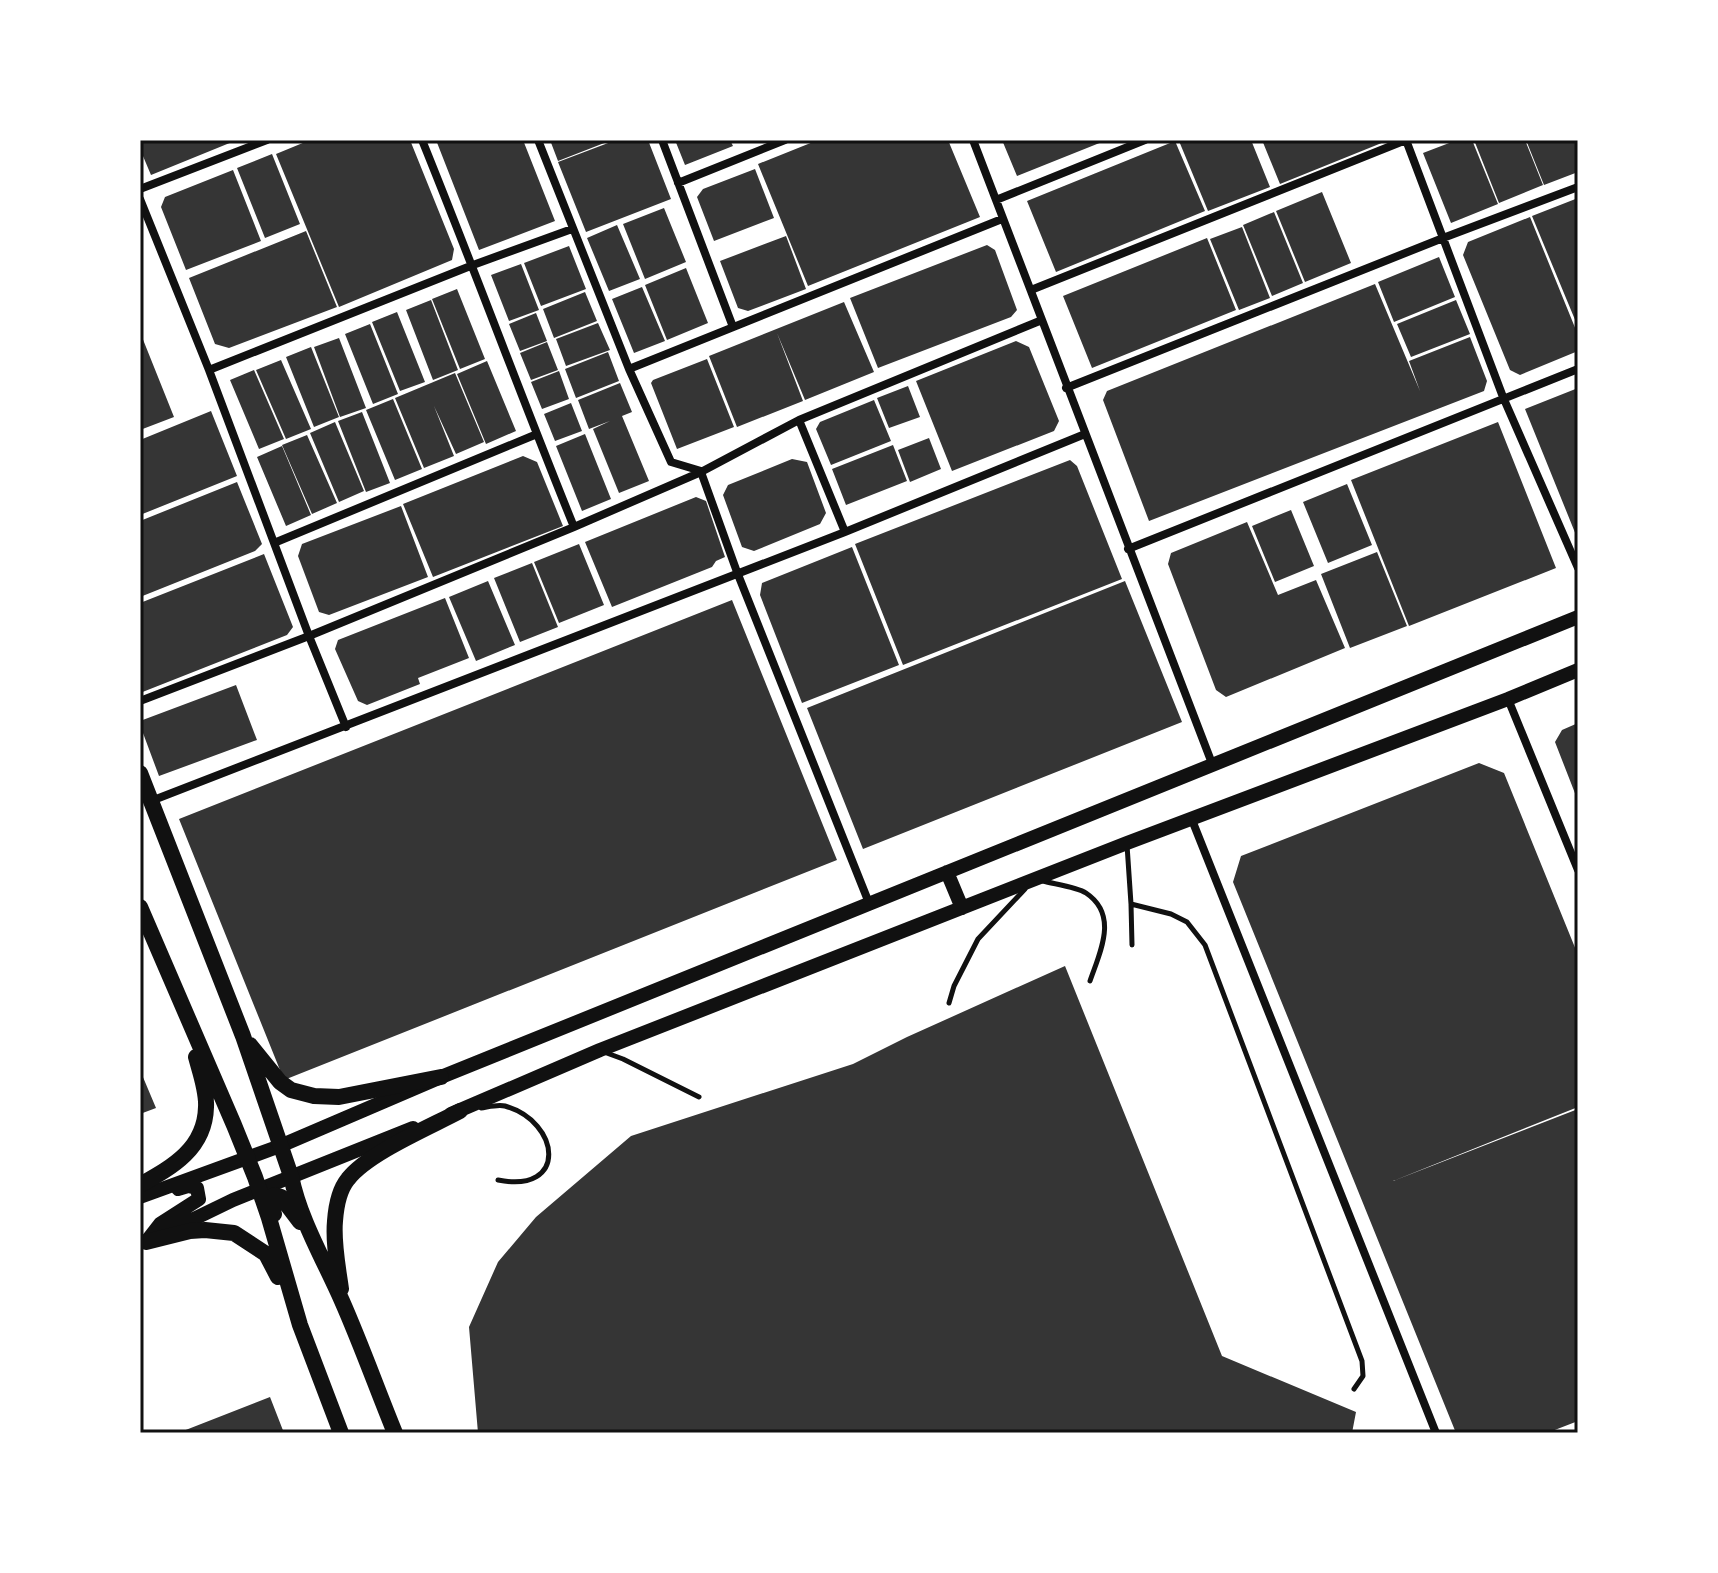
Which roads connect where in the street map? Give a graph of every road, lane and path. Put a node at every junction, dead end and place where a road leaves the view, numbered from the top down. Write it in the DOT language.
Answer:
graph roads {
  1 [pos="267,140"];
  2 [pos="422,140"];
  3 [pos="538,140"];
  4 [pos="662,140"];
  5 [pos="785,140"];
  6 [pos="973,140"];
  7 [pos="1145,140"];
  8 [pos="1406,140"];
  9 [pos="678,183"];
  10 [pos="1578,187"];
  11 [pos="140,189"];
  12 [pos="140,199"];
  13 [pos="996,200"];
  14 [pos="1002,219"];
  15 [pos="572,229"];
  16 [pos="1443,238"];
  17 [pos="473,265"];
  18 [pos="1031,290"];
  19 [pos="1042,320"];
  20 [pos="733,327"];
  21 [pos="629,369"];
  22 [pos="1578,369"];
  23 [pos="209,370"];
  24 [pos="1066,388"];
  25 [pos="1503,397"];
  26 [pos="799,420"];
  27 [pos="537,434"];
  28 [pos="1085,434"];
  29 [pos="701,472"];
  30 [pos="574,527"];
  31 [pos="845,532"];
  32 [pos="274,543"];
  33 [pos="1128,549"];
  34 [pos="1578,568"];
  35 [pos="737,572"];
  36 [pos="1578,617"];
  37 [pos="309,636"];
  38 [pos="1578,670"];
  39 [pos="1508,699"];
  40 [pos="140,701"];
  41 [pos="346,727"];
  42 [pos="1213,766"];
  43 [pos="140,773"];
  44 [pos="151,801"];
  45 [pos="1192,820"];
  46 [pos="1127,843"];
  47 [pos="1578,870"];
  48 [pos="947,872"];
  49 [pos="1035,879"];
  50 [pos="869,903"];
  51 [pos="1131,904"];
  52 [pos="140,907"];
  53 [pos="962,908"];
  54 [pos="1132,945"];
  55 [pos="1090,981"];
  56 [pos="949,1003"];
  57 [pos="189,1020"];
  58 [pos="243,1036"];
  59 [pos="600,1050"];
  60 [pos="441,1077"];
  61 [pos="699,1097"];
  62 [pos="460,1111"];
  63 [pos="280,1146"];
  64 [pos="246,1159"];
  65 [pos="291,1176"];
  66 [pos="498,1180"];
  67 [pos="140,1185"];
  68 [pos="259,1190"];
  69 [pos="140,1197"];
  70 [pos="143,1243"];
  71 [pos="315,1243"];
  72 [pos="278,1247"];
  73 [pos="343,1303"];
  74 [pos="300,1325"];
  75 [pos="1354,1389"];
  76 [pos="341,1433"];
  77 [pos="395,1433"];
  78 [pos="1436,1433"];
  1 -- 11 [label="street"];
  2 -- 17 [label="street"];
  3 -- 15 [label="street"];
  4 -- 9 [label="street"];
  5 -- 9 [label="street"];
  6 -- 13 [label="street"];
  7 -- 13 [label="street"];
  8 -- 16 [label="street"];
  8 -- 18 [label="street"];
  9 -- 20 [label="street"];
  10 -- 16 [label="street"];
  12 -- 23 [label="street"];
  13 -- 14 [label="street"];
  14 -- 18 [label="street"];
  14 -- 20 [label="street"];
  15 -- 17 [label="street"];
  15 -- 21 [label="street"];
  16 -- 24 [label="street"];
  16 -- 25 [label="street"];
  17 -- 23 [label="street"];
  17 -- 27 [label="street"];
  18 -- 19 [label="street"];
  19 -- 24 [label="street"];
  19 -- 26 [label="street"];
  20 -- 21 [label="street"];
  21 -- 29 [label="street"];
  22 -- 25 [label="street"];
  23 -- 32 [label="street"];
  24 -- 28 [label="street"];
  25 -- 33 [label="street"];
  25 -- 34 [label="street"];
  26 -- 29 [label="street"];
  26 -- 31 [label="street"];
  27 -- 30 [label="street"];
  27 -- 32 [label="street"];
  28 -- 31 [label="street"];
  28 -- 33 [label="street"];
  29 -- 30 [label="street"];
  29 -- 35 [label="street"];
  30 -- 37 [label="street"];
  31 -- 35 [label="street"];
  32 -- 37 [label="street"];
  33 -- 42 [label="street"];
  35 -- 41 [label="street"];
  35 -- 50 [label="street"];
  36 -- 42 [label="main road"];
  37 -- 40 [label="street"];
  37 -- 41 [label="street"];
  38 -- 39 [label="main road"];
  39 -- 45 [label="main road"];
  39 -- 47 [label="street"];
  41 -- 44 [label="street"];
  42 -- 48 [label="main road"];
  43 -- 44 [label="main road"];
  44 -- 58 [label="main road"];
  45 -- 46 [label="main road"];
  45 -- 78 [label="street"];
  46 -- 49 [label="main road"];
  46 -- 51 [label="lane"];
  48 -- 50 [label="main road"];
  48 -- 53 [label="main road"];
  49 -- 53 [label="main road"];
  49 -- 55 [label="lane"];
  49 -- 56 [label="lane"];
  50 -- 60 [label="main road"];
  51 -- 54 [label="lane"];
  51 -- 75 [label="lane"];
  52 -- 57 [label="main road"];
  53 -- 59 [label="main road"];
  57 -- 64 [label="main road"];
  57 -- 67 [label="main road"];
  58 -- 60 [label="main road"];
  58 -- 63 [label="main road"];
  59 -- 61 [label="lane"];
  59 -- 62 [label="main road"];
  60 -- 63 [label="main road"];
  62 -- 65 [label="main road"];
  62 -- 66 [label="lane"];
  62 -- 73 [label="main road"];
  63 -- 64 [label="main road"];
  63 -- 65 [label="main road"];
  64 -- 68 [label="main road"];
  64 -- 69 [label="main road"];
  65 -- 68 [label="main road"];
  65 -- 71 [label="main road"];
  68 -- 70 [label="main road"];
  68 -- 72 [label="main road"];
  69 -- 70 [label="main road"];
  70 -- 74 [label="main road"];
  71 -- 72 [label="main road"];
  71 -- 73 [label="main road"];
  72 -- 74 [label="main road"];
  73 -- 77 [label="main road"];
  74 -- 76 [label="main road"];
}
